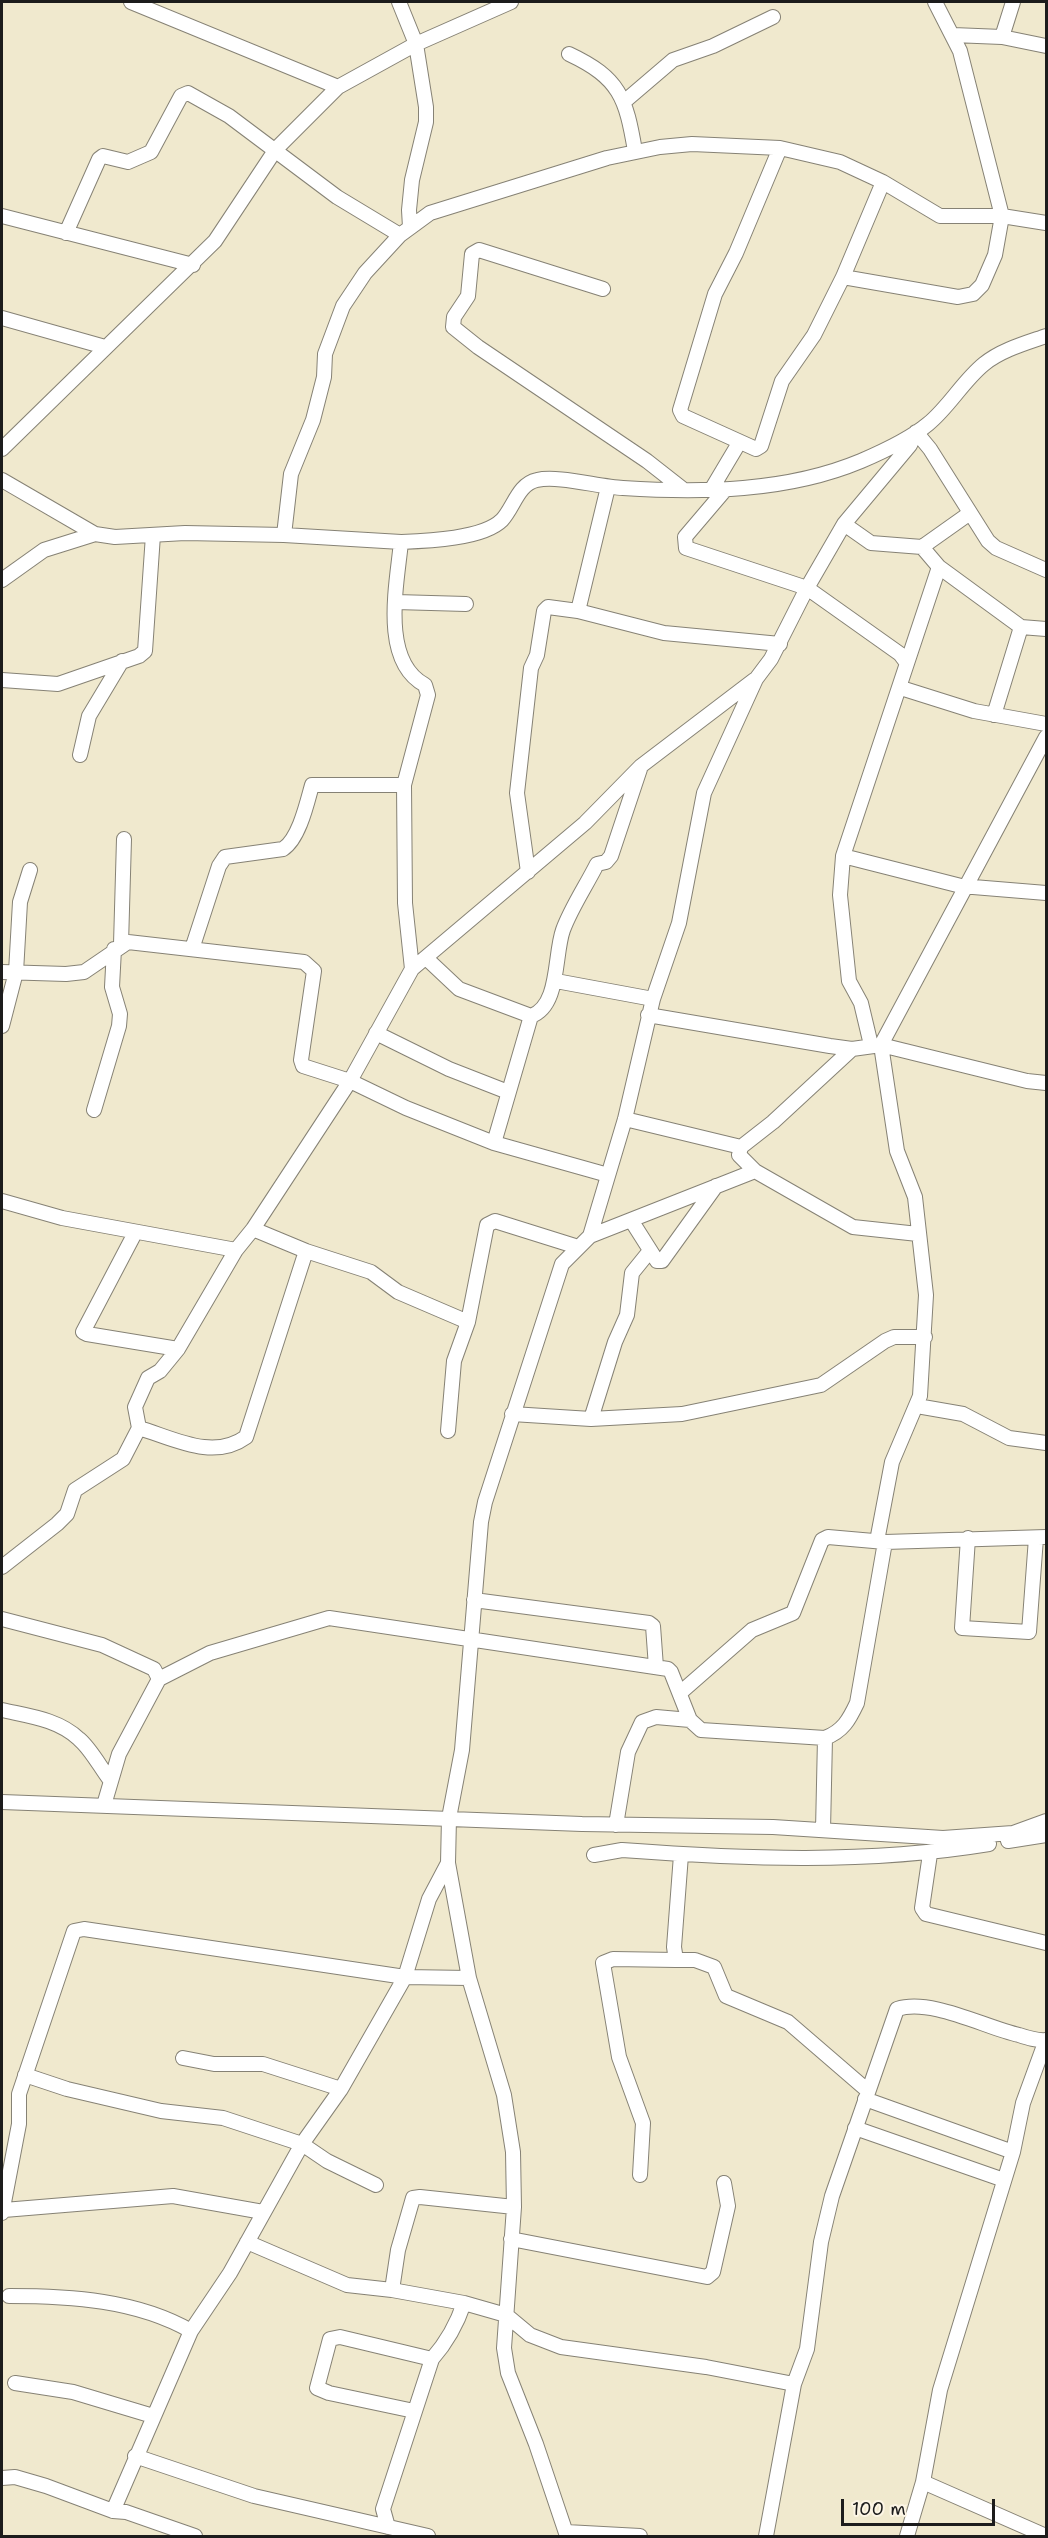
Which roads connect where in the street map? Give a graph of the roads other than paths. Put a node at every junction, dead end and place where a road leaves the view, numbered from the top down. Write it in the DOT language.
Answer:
graph roads {
  1 [pos="131,2"];
  2 [pos="399,2"];
  3 [pos="511,2"];
  4 [pos="935,2"];
  5 [pos="1013,2"];
  6 [pos="773,17"];
  7 [pos="953,35"];
  8 [pos="1002,37"];
  9 [pos="416,44"];
  10 [pos="1047,45"];
  11 [pos="569,54"];
  12 [pos="338,87"];
  13 [pos="625,101"];
  14 [pos="780,148"];
  15 [pos="276,149"];
  16 [pos="635,151"];
  17 [pos="883,182"];
  18 [pos="2,216"];
  19 [pos="1002,216"];
  20 [pos="1047,223"];
  21 [pos="405,231"];
  22 [pos="66,232"];
  23 [pos="193,265"];
  24 [pos="843,277"];
  25 [pos="603,289"];
  26 [pos="2,318"];
  27 [pos="1047,336"];
  28 [pos="105,347"];
  29 [pos="916,432"];
  30 [pos="739,443"];
  31 [pos="2,449"];
  32 [pos="2,480"];
  33 [pos="608,487"];
  34 [pos="684,490"];
  35 [pos="718,490"];
  36 [pos="970,513"];
  37 [pos="844,524"];
  38 [pos="95,534"];
  39 [pos="153,535"];
  40 [pos="284,536"];
  41 [pos="401,542"];
  42 [pos="922,548"];
  43 [pos="939,567"];
  44 [pos="1047,570"];
  45 [pos="2,580"];
  46 [pos="807,588"];
  47 [pos="396,602"];
  48 [pos="466,604"];
  49 [pos="578,611"];
  50 [pos="1021,627"];
  51 [pos="1047,629"];
  52 [pos="780,644"];
  53 [pos="122,661"];
  54 [pos="906,662"];
  55 [pos="756,679"];
  56 [pos="2,680"];
  57 [pos="900,688"];
  58 [pos="994,715"];
  59 [pos="1047,724"];
  60 [pos="1047,737"];
  61 [pos="80,755"];
  62 [pos="641,766"];
  63 [pos="404,785"];
  64 [pos="124,839"];
  65 [pos="843,856"];
  66 [pos="30,870"];
  67 [pos="528,872"];
  68 [pos="966,885"];
  69 [pos="1047,893"];
  70 [pos="117,947"];
  71 [pos="192,949"];
  72 [pos="426,958"];
  73 [pos="412,969"];
  74 [pos="9,972"];
  75 [pos="555,981"];
  76 [pos="653,999"];
  77 [pos="648,1015"];
  78 [pos="531,1017"];
  79 [pos="2,1026"];
  80 [pos="376,1033"];
  81 [pos="876,1045"];
  82 [pos="852,1049"];
  83 [pos="350,1081"];
  84 [pos="1047,1083"];
  85 [pos="508,1092"];
  86 [pos="94,1110"];
  87 [pos="625,1119"];
  88 [pos="494,1143"];
  89 [pos="741,1147"];
  90 [pos="755,1171"];
  91 [pos="608,1175"];
  92 [pos="716,1186"];
  93 [pos="2,1201"];
  94 [pos="631,1220"];
  95 [pos="254,1229"];
  96 [pos="135,1233"];
  97 [pos="918,1234"];
  98 [pos="590,1236"];
  99 [pos="578,1247"];
  100 [pos="236,1250"];
  101 [pos="306,1251"];
  102 [pos="649,1252"];
  103 [pos="468,1322"];
  104 [pos="925,1337"];
  105 [pos="178,1349"];
  106 [pos="917,1407"];
  107 [pos="512,1414"];
  108 [pos="591,1419"];
  109 [pos="139,1428"];
  110 [pos="448,1431"];
  111 [pos="1047,1443"];
  112 [pos="968,1538"];
  113 [pos="1041,1538"];
  114 [pos="881,1542"];
  115 [pos="2,1567"];
  116 [pos="474,1600"];
  117 [pos="2,1619"];
  118 [pos="471,1638"];
  119 [pos="656,1667"];
  120 [pos="159,1679"];
  121 [pos="680,1693"];
  122 [pos="2,1710"];
  123 [pos="690,1720"];
  124 [pos="825,1738"];
  125 [pos="110,1780"];
  126 [pos="2,1802"];
  127 [pos="104,1805"];
  128 [pos="449,1818"];
  129 [pos="1047,1821"];
  130 [pos="616,1825"];
  131 [pos="823,1830"];
  132 [pos="1047,1835"];
  133 [pos="681,1854"];
  134 [pos="930,1854"];
  135 [pos="594,1855"];
  136 [pos="448,1863"];
  137 [pos="1047,1943"];
  138 [pos="676,1960"];
  139 [pos="405,1977"];
  140 [pos="469,1978"];
  141 [pos="1046,2040"];
  142 [pos="183,2058"];
  143 [pos="25,2075"];
  144 [pos="341,2089"];
  145 [pos="867,2095"];
  146 [pos="855,2128"];
  147 [pos="302,2144"];
  148 [pos="1013,2152"];
  149 [pos="640,2175"];
  150 [pos="1004,2180"];
  151 [pos="724,2182"];
  152 [pos="376,2186"];
  153 [pos="514,2207"];
  154 [pos="3,2212"];
  155 [pos="263,2212"];
  156 [pos="510,2239"];
  157 [pos="247,2242"];
  158 [pos="392,2290"];
  159 [pos="9,2296"];
  160 [pos="464,2303"];
  161 [pos="506,2315"];
  162 [pos="191,2331"];
  163 [pos="432,2359"];
  164 [pos="15,2383"];
  165 [pos="794,2384"];
  166 [pos="414,2411"];
  167 [pos="153,2416"];
  168 [pos="135,2456"];
  169 [pos="2,2478"];
  170 [pos="923,2482"];
  171 [pos="112,2511"];
  172 [pos="388,2527"];
  173 [pos="567,2534"];
  174 [pos="195,2536"];
  175 [pos="428,2536"];
  176 [pos="640,2536"];
  177 [pos="766,2536"];
  178 [pos="908,2536"];
  179 [pos="1047,2536"];
  1 -- 12 [label="street"];
  2 -- 9 [label="street"];
  3 -- 9 [label="street"];
  4 -- 7 [label="street"];
  5 -- 8 [label="street"];
  6 -- 13 [label="street"];
  7 -- 8 [label="street"];
  7 -- 19 [label="street"];
  8 -- 10 [label="street"];
  9 -- 12 [label="street"];
  9 -- 21 [label="street"];
  11 -- 13 [label="street"];
  12 -- 15 [label="street"];
  13 -- 16 [label="street"];
  14 -- 16 [label="street"];
  14 -- 17 [label="street"];
  14 -- 30 [label="street"];
  15 -- 21 [label="street"];
  15 -- 22 [label="street"];
  15 -- 23 [label="street"];
  16 -- 21 [label="street"];
  17 -- 19 [label="street"];
  17 -- 24 [label="street"];
  18 -- 22 [label="street"];
  19 -- 20 [label="street"];
  19 -- 24 [label="street"];
  21 -- 40 [label="street"];
  22 -- 23 [label="street"];
  23 -- 28 [label="street"];
  24 -- 30 [label="street"];
  25 -- 34 [label="street"];
  26 -- 28 [label="street"];
  27 -- 29 [label="street"];
  28 -- 31 [label="street"];
  29 -- 35 [label="street"];
  29 -- 36 [label="street"];
  29 -- 37 [label="street"];
  30 -- 35 [label="street"];
  32 -- 38 [label="street"];
  33 -- 34 [label="street"];
  33 -- 41 [label="street"];
  33 -- 49 [label="street"];
  34 -- 35 [label="street"];
  35 -- 46 [label="street"];
  36 -- 42 [label="street"];
  36 -- 44 [label="street"];
  37 -- 42 [label="street"];
  37 -- 46 [label="street"];
  38 -- 39 [label="street"];
  38 -- 45 [label="street"];
  39 -- 40 [label="street"];
  39 -- 53 [label="street"];
  40 -- 41 [label="street"];
  41 -- 47 [label="street"];
  42 -- 43 [label="street"];
  43 -- 50 [label="street"];
  43 -- 54 [label="street"];
  46 -- 52 [label="street"];
  46 -- 54 [label="street"];
  47 -- 48 [label="street"];
  47 -- 63 [label="street"];
  49 -- 52 [label="street"];
  49 -- 67 [label="street"];
  50 -- 51 [label="street"];
  50 -- 58 [label="street"];
  52 -- 55 [label="street"];
  53 -- 56 [label="street"];
  53 -- 61 [label="street"];
  54 -- 57 [label="street"];
  55 -- 62 [label="street"];
  55 -- 76 [label="street"];
  57 -- 58 [label="street"];
  57 -- 65 [label="street"];
  58 -- 59 [label="street"];
  60 -- 68 [label="street"];
  62 -- 67 [label="street"];
  62 -- 75 [label="street"];
  63 -- 71 [label="street"];
  63 -- 73 [label="street"];
  64 -- 70 [label="street"];
  65 -- 68 [label="street"];
  65 -- 81 [label="street"];
  66 -- 74 [label="street"];
  67 -- 72 [label="street"];
  68 -- 69 [label="street"];
  68 -- 81 [label="street"];
  70 -- 71 [label="street"];
  70 -- 74 [label="street"];
  70 -- 86 [label="street"];
  71 -- 83 [label="street"];
  72 -- 73 [label="street"];
  72 -- 78 [label="street"];
  73 -- 80 [label="street"];
  74 -- 79 [label="street"];
  75 -- 76 [label="street"];
  75 -- 78 [label="street"];
  76 -- 77 [label="street"];
  77 -- 82 [label="street"];
  77 -- 87 [label="street"];
  78 -- 85 [label="street"];
  80 -- 83 [label="street"];
  80 -- 85 [label="street"];
  81 -- 82 [label="street"];
  81 -- 84 [label="street"];
  81 -- 97 [label="street"];
  82 -- 89 [label="street"];
  83 -- 88 [label="street"];
  83 -- 95 [label="street"];
  85 -- 88 [label="street"];
  87 -- 89 [label="street"];
  87 -- 91 [label="street"];
  88 -- 91 [label="street"];
  89 -- 90 [label="street"];
  90 -- 92 [label="street"];
  90 -- 97 [label="street"];
  91 -- 98 [label="street"];
  92 -- 94 [label="street"];
  92 -- 102 [label="street"];
  93 -- 96 [label="street"];
  94 -- 98 [label="street"];
  94 -- 102 [label="street"];
  95 -- 100 [label="street"];
  95 -- 101 [label="street"];
  96 -- 100 [label="street"];
  96 -- 105 [label="street"];
  97 -- 104 [label="street"];
  98 -- 99 [label="street"];
  99 -- 103 [label="street"];
  99 -- 107 [label="street"];
  100 -- 105 [label="street"];
  101 -- 103 [label="street"];
  101 -- 109 [label="street"];
  102 -- 108 [label="street"];
  103 -- 110 [label="street"];
  104 -- 106 [label="street"];
  104 -- 108 [label="street"];
  105 -- 109 [label="street"];
  106 -- 111 [label="street"];
  106 -- 114 [label="street"];
  107 -- 108 [label="street"];
  107 -- 116 [label="street"];
  109 -- 115 [label="street"];
  112 -- 113 [label="street"];
  112 -- 113 [label="street"];
  112 -- 114 [label="street"];
  114 -- 121 [label="street"];
  114 -- 124 [label="street"];
  116 -- 118 [label="street"];
  116 -- 119 [label="street"];
  117 -- 120 [label="street"];
  118 -- 119 [label="street"];
  118 -- 120 [label="street"];
  118 -- 128 [label="street"];
  119 -- 121 [label="street"];
  120 -- 125 [label="street"];
  121 -- 123 [label="street"];
  122 -- 125 [label="street"];
  123 -- 124 [label="street"];
  123 -- 130 [label="street"];
  124 -- 131 [label="street"];
  125 -- 127 [label="street"];
  126 -- 127 [label="street"];
  127 -- 128 [label="street"];
  128 -- 130 [label="street"];
  128 -- 136 [label="street"];
  129 -- 131 [label="street"];
  130 -- 131 [label="street"];
  132 -- 134 [label="street"];
  133 -- 134 [label="street"];
  133 -- 135 [label="street"];
  133 -- 138 [label="street"];
  134 -- 137 [label="street"];
  136 -- 139 [label="street"];
  136 -- 140 [label="street"];
  138 -- 145 [label="street"];
  138 -- 149 [label="street"];
  139 -- 140 [label="street"];
  139 -- 143 [label="street"];
  139 -- 144 [label="street"];
  140 -- 153 [label="street"];
  141 -- 145 [label="street"];
  141 -- 148 [label="street"];
  142 -- 144 [label="street"];
  143 -- 147 [label="street"];
  143 -- 154 [label="street"];
  144 -- 147 [label="street"];
  145 -- 146 [label="street"];
  145 -- 148 [label="street"];
  146 -- 150 [label="street"];
  146 -- 165 [label="street"];
  147 -- 152 [label="street"];
  147 -- 155 [label="street"];
  148 -- 150 [label="street"];
  150 -- 170 [label="street"];
  151 -- 156 [label="street"];
  153 -- 156 [label="street"];
  153 -- 158 [label="street"];
  154 -- 155 [label="street"];
  155 -- 157 [label="street"];
  156 -- 161 [label="street"];
  157 -- 158 [label="street"];
  157 -- 162 [label="street"];
  158 -- 160 [label="street"];
  159 -- 162 [label="street"];
  160 -- 161 [label="street"];
  160 -- 163 [label="street"];
  161 -- 165 [label="street"];
  161 -- 173 [label="street"];
  162 -- 167 [label="street"];
  163 -- 166 [label="street"];
  163 -- 166 [label="street"];
  164 -- 167 [label="street"];
  165 -- 177 [label="street"];
  166 -- 172 [label="street"];
  167 -- 168 [label="street"];
  168 -- 171 [label="street"];
  168 -- 172 [label="street"];
  169 -- 171 [label="street"];
  170 -- 178 [label="street"];
  170 -- 179 [label="street"];
  171 -- 174 [label="street"];
  172 -- 175 [label="street"];
  173 -- 176 [label="street"];
}
